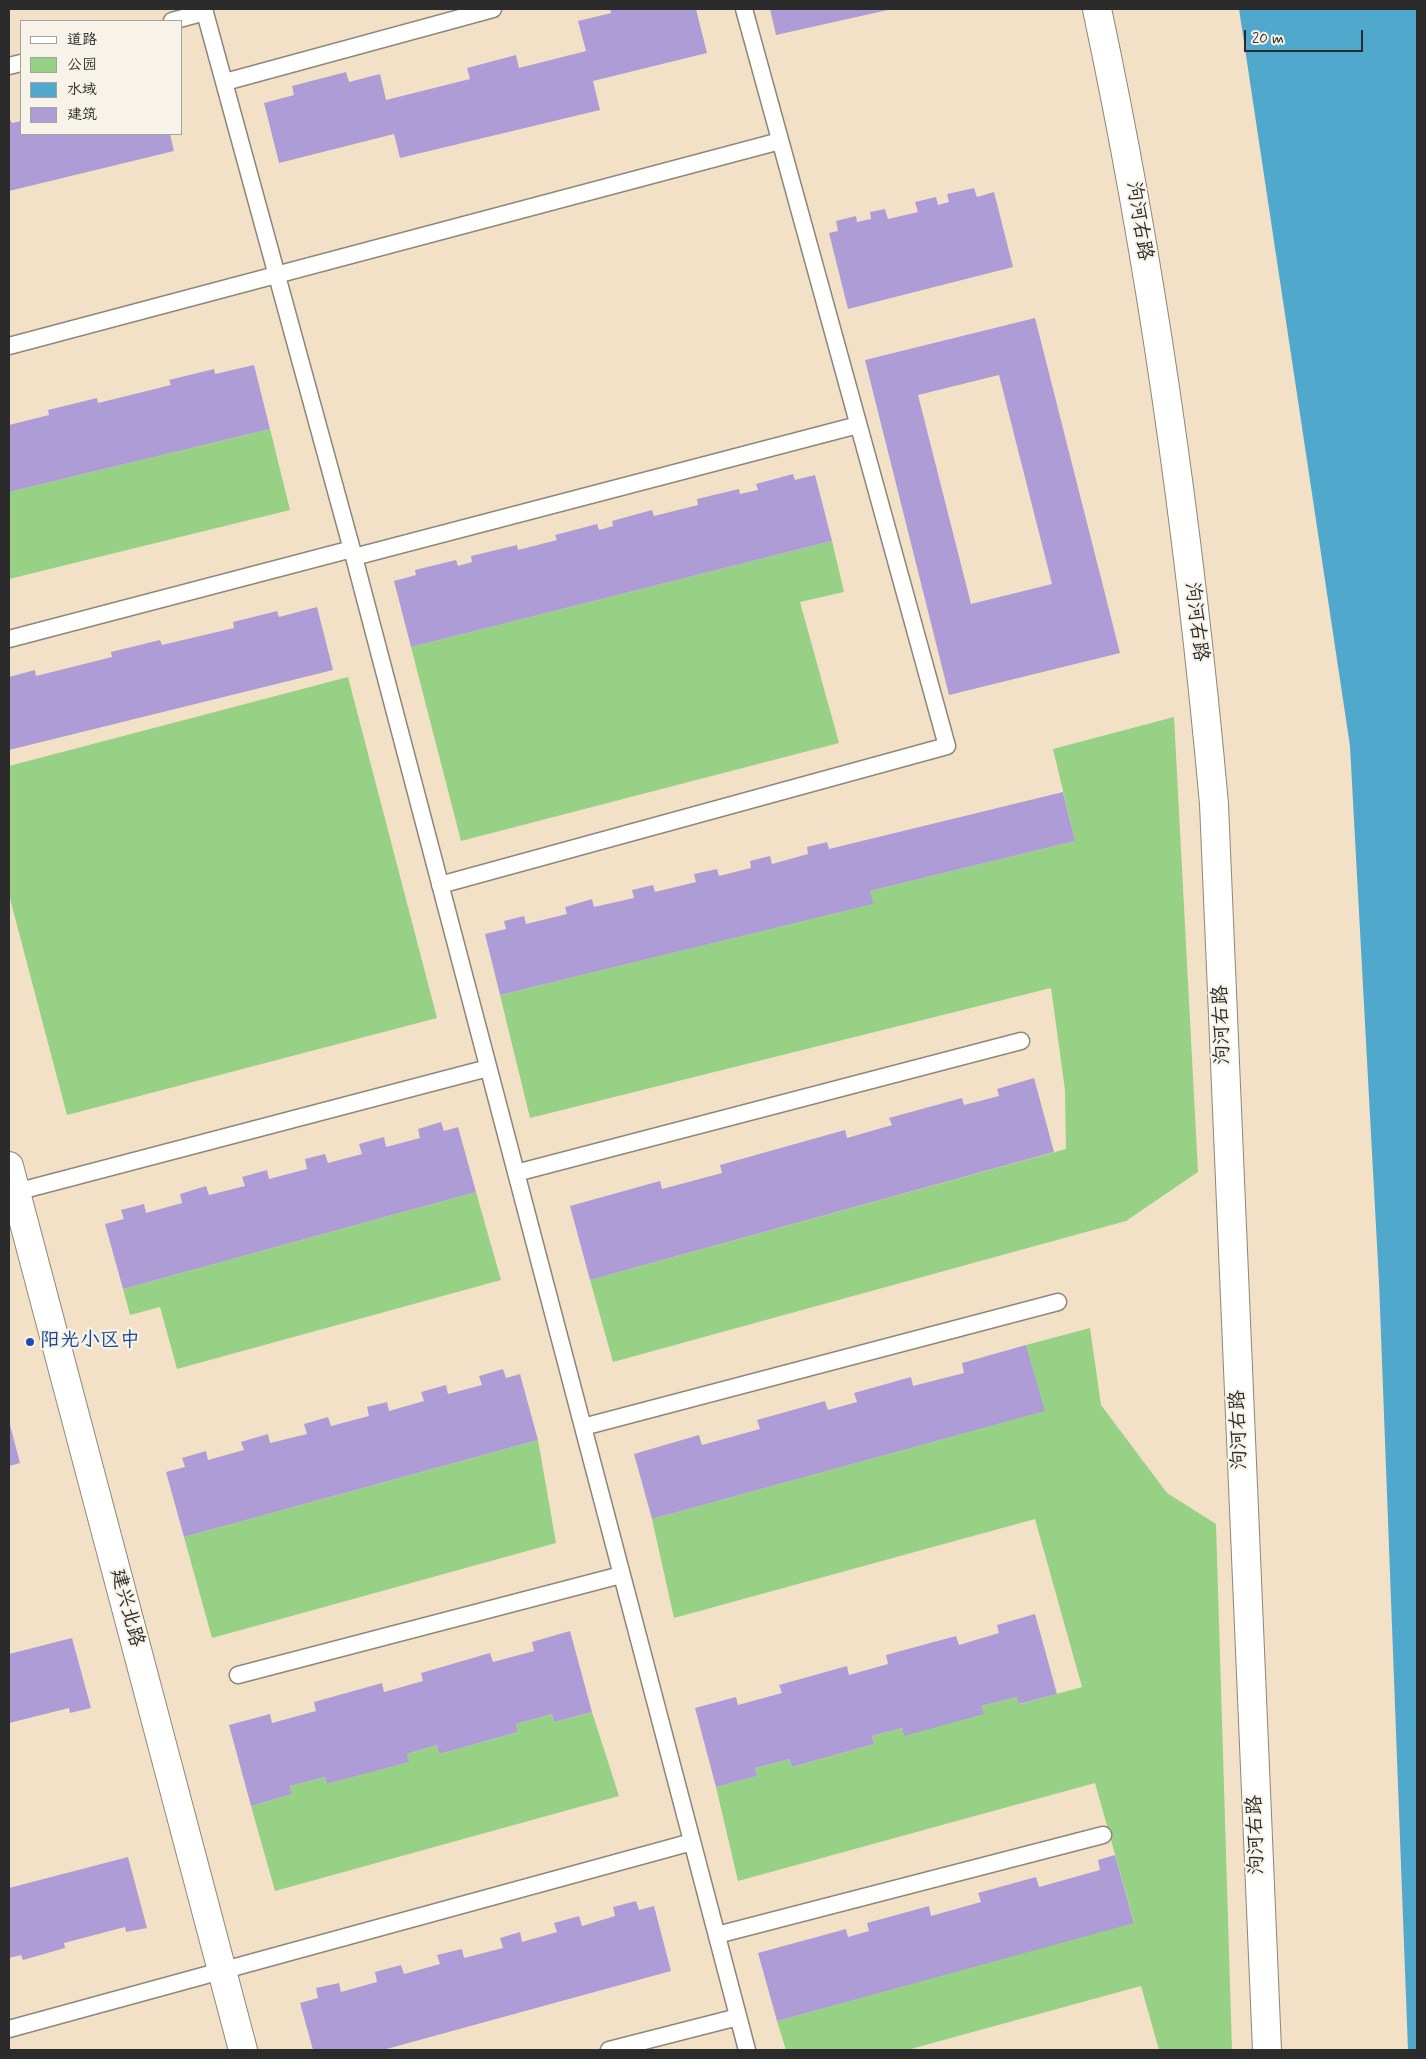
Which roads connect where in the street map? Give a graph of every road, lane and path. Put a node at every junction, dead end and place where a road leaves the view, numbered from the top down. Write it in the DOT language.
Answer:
graph roads {
  1 [pos="493,9"];
  2 [pos="744,9"];
  3 [pos="1097,9"];
  4 [pos="205,10"];
  5 [pos="175,20"];
  6 [pos="225,82"];
  7 [pos="780,141"];
  8 [pos="277,275"];
  9 [pos="9,346"];
  10 [pos="858,425"];
  11 [pos="353,553"];
  12 [pos="9,639"];
  13 [pos="440,885"];
  14 [pos="1021,1041"];
  15 [pos="488,1068"];
  16 [pos="9,1166"];
  17 [pos="516,1174"];
  18 [pos="16,1192"];
  19 [pos="16,1223"];
  20 [pos="1058,1302"];
  21 [pos="583,1427"];
  22 [pos="621,1575"];
  23 [pos="238,1675"];
  24 [pos="1103,1834"];
  25 [pos="692,1842"];
  26 [pos="717,1936"];
  27 [pos="222,1970"];
  28 [pos="738,2016"];
  29 [pos="9,2029"];
  30 [pos="243,2050"];
  31 [pos="609,2050"];
  32 [pos="747,2050"];
  33 [pos="1267,2050"];
  1 -- 6 [label="lane"];
  2 -- 7 [label="lane"];
  3 -- 33 [label="street, 泃河右路"];
  4 -- 5 [label="lane"];
  4 -- 6 [label="lane"];
  6 -- 8 [label="lane"];
  7 -- 8 [label="lane"];
  7 -- 10 [label="lane"];
  8 -- 9 [label="lane"];
  8 -- 11 [label="lane"];
  10 -- 11 [label="lane"];
  10 -- 13 [label="lane"];
  11 -- 12 [label="lane"];
  11 -- 13 [label="lane"];
  13 -- 15 [label="lane"];
  14 -- 17 [label="lane"];
  15 -- 17 [label="lane"];
  15 -- 18 [label="lane"];
  16 -- 18 [label="street, 建兴北路"];
  17 -- 21 [label="lane"];
  18 -- 19 [label="street, 建兴北路"];
  19 -- 27 [label="street, 建兴北路"];
  20 -- 21 [label="lane"];
  21 -- 22 [label="lane"];
  22 -- 23 [label="lane"];
  22 -- 25 [label="lane"];
  24 -- 26 [label="lane"];
  25 -- 26 [label="lane"];
  25 -- 27 [label="lane"];
  26 -- 28 [label="lane"];
  27 -- 29 [label="lane"];
  27 -- 30 [label="street, 建兴北路"];
  28 -- 31 [label="lane"];
  28 -- 32 [label="lane"];
}
